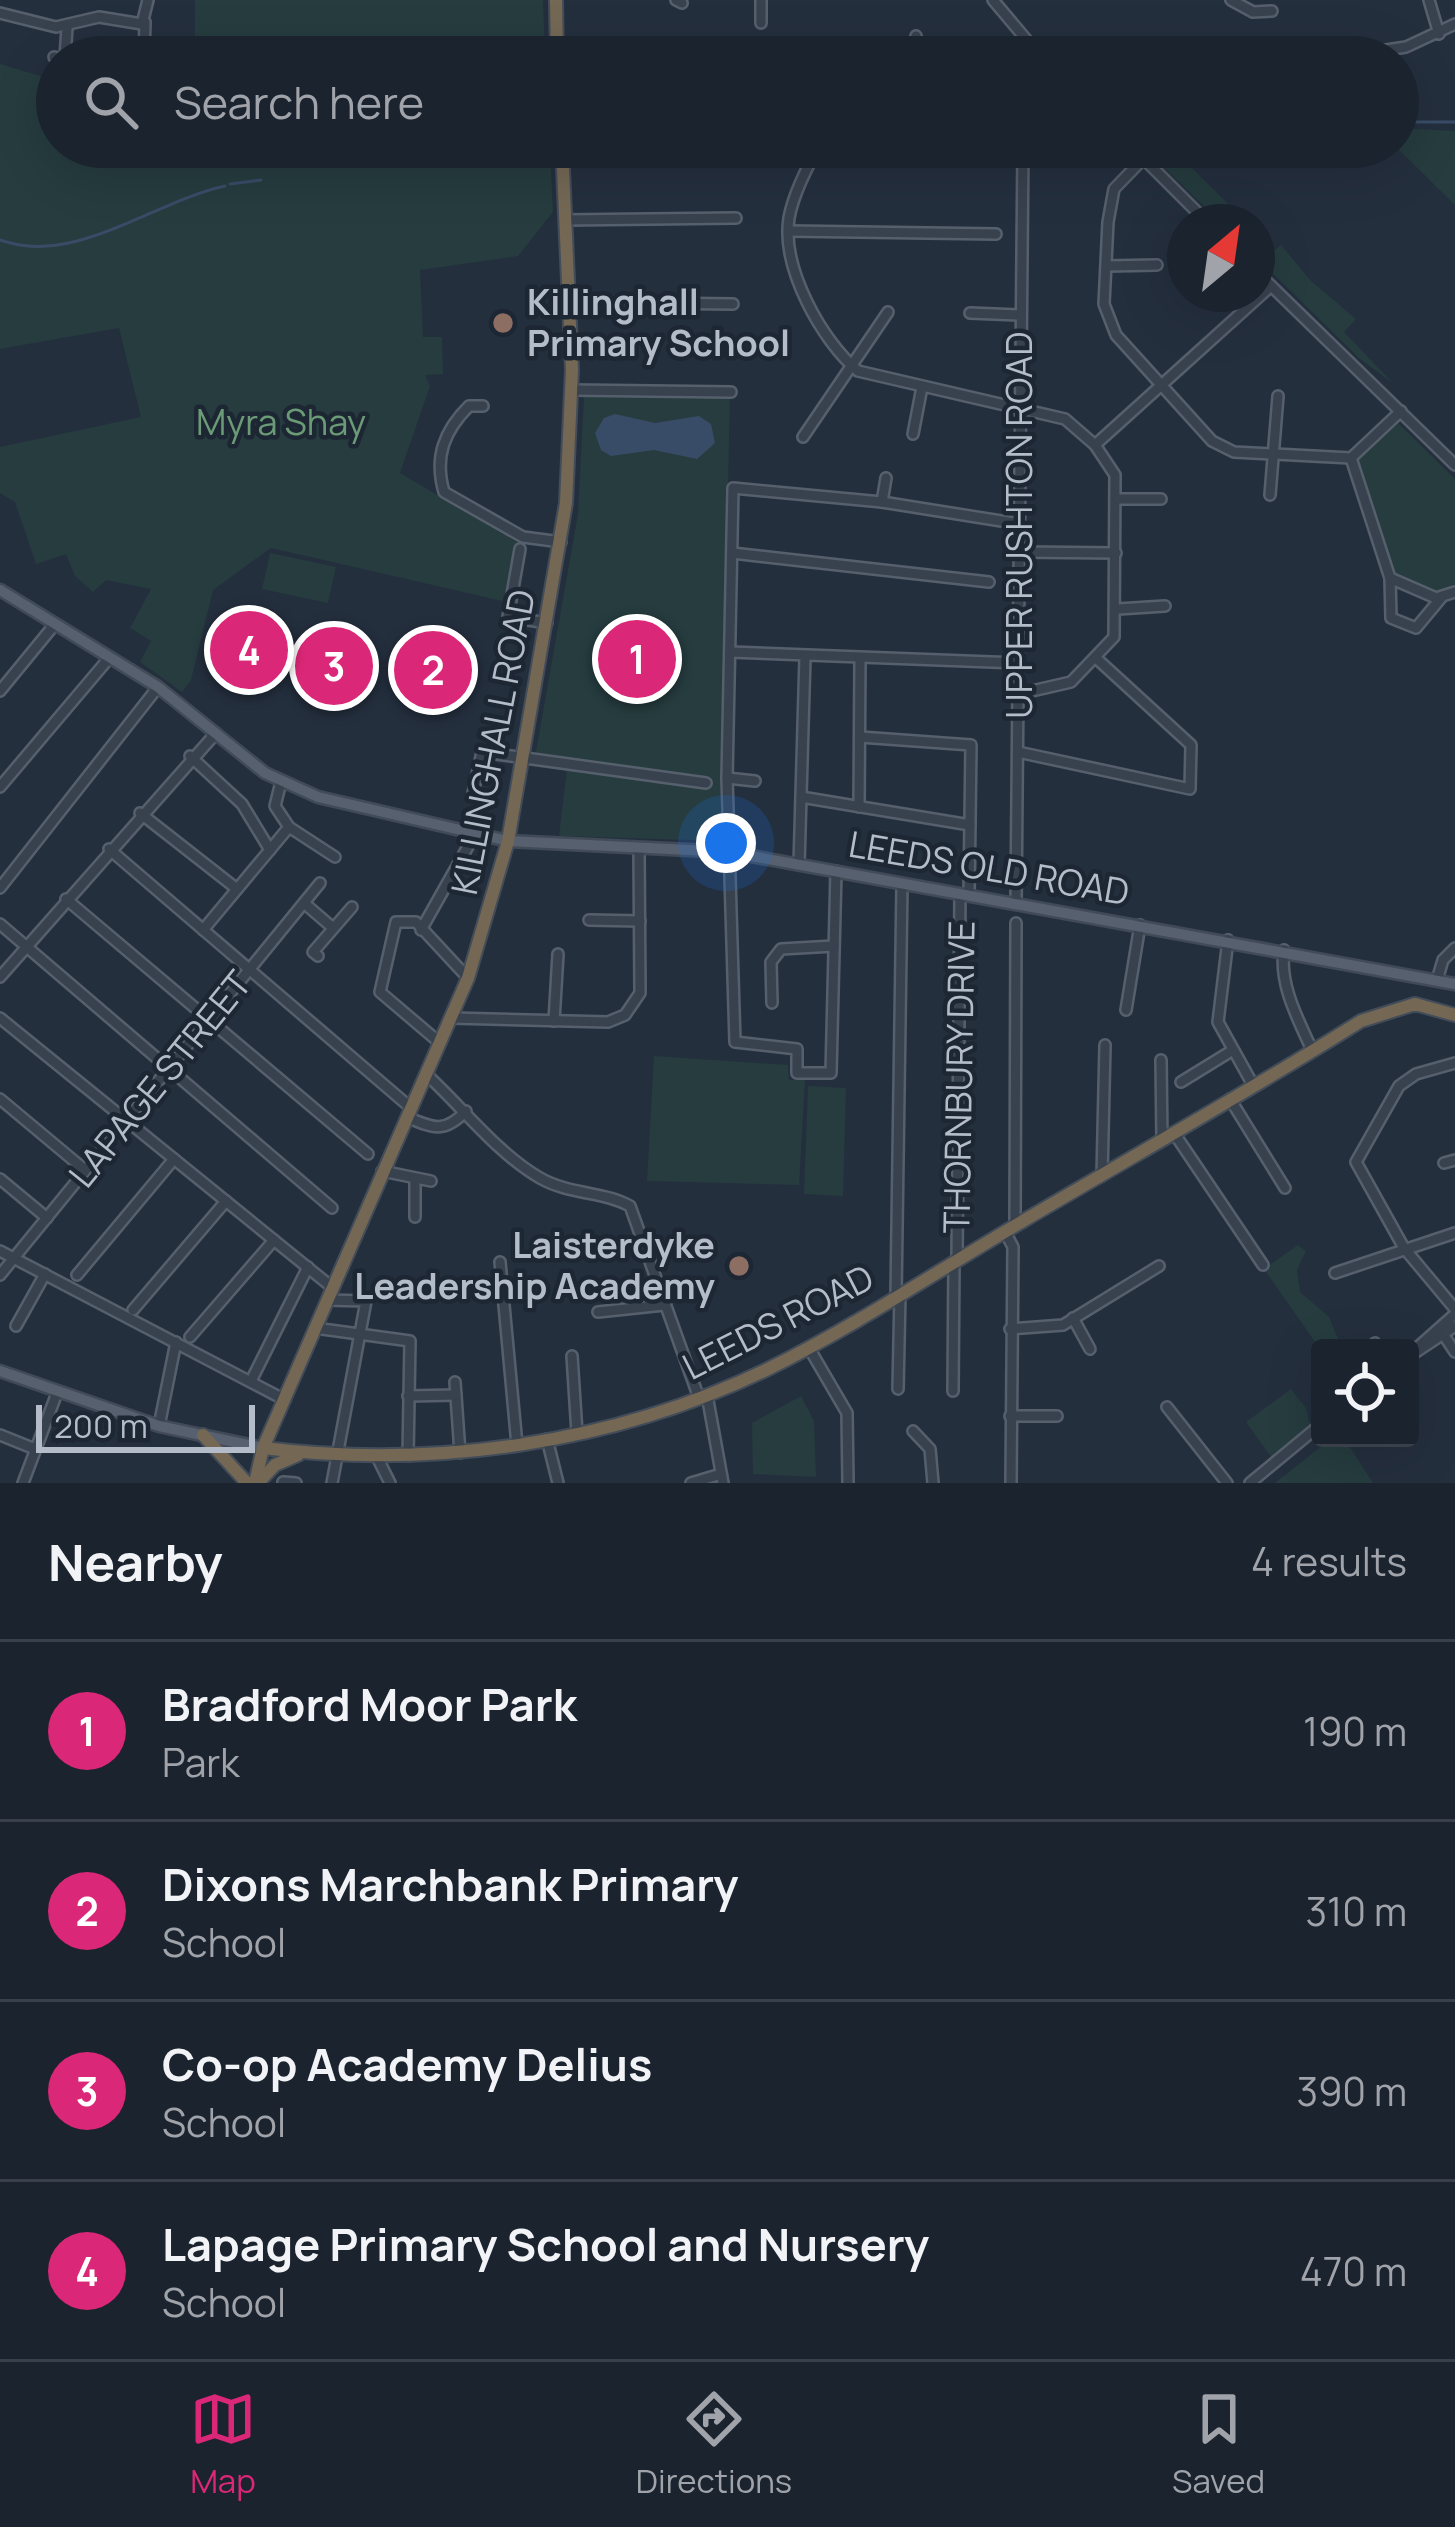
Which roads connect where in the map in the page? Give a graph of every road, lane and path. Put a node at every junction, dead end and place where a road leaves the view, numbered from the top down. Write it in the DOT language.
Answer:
graph roads {
  1 [pos="148,0"];
  2 [pos="556,0"];
  3 [pos="760,0"];
  4 [pos="993,0"];
  5 [pos="1231,0"];
  6 [pos="1429,0"];
  7 [pos="1272,10"];
  8 [pos="0,13"];
  9 [pos="145,22"];
  10 [pos="761,23"];
  11 [pos="1455,24"];
  12 [pos="67,28"];
  13 [pos="1439,34"];
  14 [pos="65,36"];
  15 [pos="145,36"];
  16 [pos="557,36"];
  17 [pos="1020,36"];
  18 [pos="1419,42"];
  19 [pos="563,168"];
  20 [pos="809,168"];
  21 [pos="1022,168"];
  22 [pos="1134,168"];
  23 [pos="1152,168"];
  24 [pos="1189,204"];
  25 [pos="736,218"];
  26 [pos="565,220"];
  27 [pos="788,231"];
  28 [pos="996,234"];
  29 [pos="1157,265"];
  30 [pos="1107,266"];
  31 [pos="1275,290"];
  32 [pos="569,302"];
  33 [pos="733,304"];
  34 [pos="888,312"];
  35 [pos="1242,312"];
  36 [pos="970,313"];
  37 [pos="1020,315"];
  38 [pos="850,365"];
  39 [pos="1162,385"];
  40 [pos="922,387"];
  41 [pos="572,390"];
  42 [pos="731,392"];
  43 [pos="1278,396"];
  44 [pos="483,406"];
  45 [pos="1021,410"];
  46 [pos="1401,411"];
  47 [pos="914,434"];
  48 [pos="802,437"];
  49 [pos="1095,445"];
  50 [pos="1276,453"];
  51 [pos="1351,458"];
  52 [pos="1455,465"];
  53 [pos="886,478"];
  54 [pos="1270,495"];
  55 [pos="1117,499"];
  56 [pos="1161,499"];
  57 [pos="883,502"];
  58 [pos="1020,524"];
  59 [pos="561,542"];
  60 [pos="520,549"];
  61 [pos="1020,552"];
  62 [pos="732,553"];
  63 [pos="1116,553"];
  64 [pos="1390,578"];
  65 [pos="988,582"];
  66 [pos="0,590"];
  67 [pos="1455,592"];
  68 [pos="1441,598"];
  69 [pos="1166,606"];
  70 [pos="1118,608"];
  71 [pos="55,623"];
  72 [pos="547,623"];
  73 [pos="730,652"];
  74 [pos="110,657"];
  75 [pos="805,657"];
  76 [pos="860,658"];
  77 [pos="1096,658"];
  78 [pos="1019,663"];
  79 [pos="158,687"];
  80 [pos="0,691"];
  81 [pos="1019,694"];
  82 [pos="216,733"];
  83 [pos="860,737"];
  84 [pos="1018,752"];
  85 [pos="190,757"];
  86 [pos="523,758"];
  87 [pos="727,778"];
  88 [pos="755,781"];
  89 [pos="281,782"];
  90 [pos="706,783"];
  91 [pos="0,787"];
  92 [pos="473,793"];
  93 [pos="801,797"];
  94 [pos="859,807"];
  95 [pos="140,813"];
  96 [pos="970,825"];
  97 [pos="289,827"];
  98 [pos="475,834"];
  99 [pos="508,841"];
  100 [pos="109,848"];
  101 [pos="639,849"];
  102 [pos="270,850"];
  103 [pos="728,852"];
  104 [pos="335,857"];
  105 [pos="799,865"];
  106 [pos="836,872"];
  107 [pos="320,883"];
  108 [pos="902,884"];
  109 [pos="0,888"];
  110 [pos="237,889"];
  111 [pos="965,895"];
  112 [pos="66,899"];
  113 [pos="304,903"];
  114 [pos="1016,903"];
  115 [pos="352,907"];
  116 [pos="589,920"];
  117 [pos="640,921"];
  118 [pos="1016,923"];
  119 [pos="0,924"];
  120 [pos="1140,925"];
  121 [pos="333,928"];
  122 [pos="203,930"];
  123 [pos="421,930"];
  124 [pos="1228,940"];
  125 [pos="834,946"];
  126 [pos="25,948"];
  127 [pos="1455,948"];
  128 [pos="1284,950"];
  129 [pos="558,954"];
  130 [pos="317,956"];
  131 [pos="249,970"];
  132 [pos="0,976"];
  133 [pos="468,978"];
  134 [pos="1437,980"];
  135 [pos="1455,984"];
  136 [pos="772,1004"];
  137 [pos="1126,1010"];
  138 [pos="1453,1016"];
  139 [pos="0,1018"];
  140 [pos="452,1018"];
  141 [pos="208,1020"];
  142 [pos="554,1021"];
  143 [pos="440,1043"];
  144 [pos="1105,1045"];
  145 [pos="1233,1050"];
  146 [pos="1312,1050"];
  147 [pos="1161,1060"];
  148 [pos="1455,1063"];
  149 [pos="168,1070"];
  150 [pos="426,1074"];
  151 [pos="1181,1082"];
  152 [pos="1253,1084"];
  153 [pos="0,1099"];
  154 [pos="1230,1099"];
  155 [pos="466,1111"];
  156 [pos="409,1112"];
  157 [pos="127,1120"];
  158 [pos="1168,1137"];
  159 [pos="368,1154"];
  160 [pos="174,1159"];
  161 [pos="85,1170"];
  162 [pos="382,1171"];
  163 [pos="1102,1176"];
  164 [pos="0,1179"];
  165 [pos="415,1180"];
  166 [pos="431,1181"];
  167 [pos="1285,1188"];
  168 [pos="226,1202"];
  169 [pos="332,1208"];
  170 [pos="415,1217"];
  171 [pos="47,1218"];
  172 [pos="1010,1228"];
  173 [pos="1455,1233"];
  174 [pos="274,1240"];
  175 [pos="366,1247"];
  176 [pos="1404,1248"];
  177 [pos="349,1249"];
  178 [pos="0,1251"];
  179 [pos="14,1258"];
  180 [pos="956,1260"];
  181 [pos="500,1262"];
  182 [pos="1264,1265"];
  183 [pos="1160,1266"];
  184 [pos="308,1268"];
  185 [pos="1335,1273"];
  186 [pos="45,1274"];
  187 [pos="0,1275"];
  188 [pos="77,1275"];
  189 [pos="330,1294"];
  190 [pos="898,1295"];
  191 [pos="664,1305"];
  192 [pos="133,1310"];
  193 [pos="598,1312"];
  194 [pos="1455,1312"];
  195 [pos="1073,1318"];
  196 [pos="16,1326"];
  197 [pos="315,1328"];
  198 [pos="1010,1329"];
  199 [pos="1448,1331"];
  200 [pos="360,1334"];
  201 [pos="190,1337"];
  202 [pos="176,1342"];
  203 [pos="809,1348"];
  204 [pos="1090,1348"];
  205 [pos="1419,1349"];
  206 [pos="1455,1352"];
  207 [pos="572,1356"];
  208 [pos="0,1371"];
  209 [pos="248,1380"];
  210 [pos="455,1382"];
  211 [pos="898,1389"];
  212 [pos="953,1391"];
  213 [pos="57,1393"];
  214 [pos="455,1395"];
  215 [pos="409,1396"];
  216 [pos="703,1396"];
  217 [pos="285,1400"];
  218 [pos="1167,1408"];
  219 [pos="1057,1415"];
  220 [pos="1010,1416"];
  221 [pos="159,1426"];
  222 [pos="913,1431"];
  223 [pos="1311,1432"];
  224 [pos="577,1433"];
  225 [pos="0,1435"];
  226 [pos="203,1435"];
  227 [pos="547,1439"];
  228 [pos="518,1445"];
  229 [pos="263,1448"];
  230 [pos="35,1449"];
  231 [pos="305,1453"];
  232 [pos="460,1453"];
  233 [pos="337,1456"];
  234 [pos="408,1456"];
  235 [pos="377,1457"];
  236 [pos="722,1479"];
  237 [pos="283,1482"];
  238 [pos="23,1483"];
  239 [pos="253,1483"];
  240 [pos="296,1483"];
  241 [pos="332,1483"];
  242 [pos="390,1483"];
  243 [pos="558,1483"];
  244 [pos="691,1483"];
  245 [pos="848,1483"];
  246 [pos="933,1483"];
  247 [pos="1011,1483"];
  248 [pos="1227,1483"];
  249 [pos="1250,1483"];
  1 -- 9 [label="street"];
  2 -- 16 [label="highway"];
  3 -- 10 [label="street"];
  4 -- 17 [label="street"];
  5 -- 7 [label="street"];
  6 -- 13 [label="street"];
  8 -- 12 [label="street"];
  9 -- 12 [label="street"];
  9 -- 15 [label="street"];
  11 -- 13 [label="street"];
  12 -- 14 [label="street"];
  13 -- 18 [label="street"];
  19 -- 26 [label="highway, KILLINGHALL ROAD"];
  20 -- 27 [label="street"];
  21 -- 37 [label="street, UPPER RUSHTON ROAD"];
  22 -- 30 [label="street"];
  23 -- 24 [label="street"];
  25 -- 26 [label="street"];
  26 -- 32 [label="highway, KILLINGHALL ROAD"];
  27 -- 28 [label="street"];
  27 -- 38 [label="street"];
  29 -- 30 [label="street"];
  30 -- 39 [label="street"];
  31 -- 46 [label="street"];
  32 -- 33 [label="street"];
  32 -- 41 [label="highway, KILLINGHALL ROAD"];
  34 -- 38 [label="street"];
  35 -- 39 [label="street"];
  36 -- 37 [label="street"];
  37 -- 45 [label="street, UPPER RUSHTON ROAD"];
  38 -- 40 [label="street"];
  38 -- 48 [label="street"];
  39 -- 49 [label="street"];
  39 -- 50 [label="street"];
  40 -- 45 [label="street"];
  40 -- 47 [label="street"];
  41 -- 42 [label="street"];
  41 -- 59 [label="highway, KILLINGHALL ROAD"];
  43 -- 50 [label="street"];
  44 -- 59 [label="street"];
  45 -- 49 [label="street"];
  45 -- 58 [label="street, UPPER RUSHTON ROAD"];
  46 -- 51 [label="street"];
  46 -- 52 [label="street"];
  49 -- 55 [label="street"];
  50 -- 51 [label="street"];
  50 -- 54 [label="street"];
  51 -- 64 [label="street"];
  53 -- 57 [label="street"];
  55 -- 56 [label="street"];
  55 -- 63 [label="street"];
  57 -- 58 [label="street"];
  57 -- 62 [label="street"];
  58 -- 61 [label="street, UPPER RUSHTON ROAD"];
  59 -- 72 [label="highway, KILLINGHALL ROAD"];
  60 -- 72 [label="street"];
  61 -- 63 [label="street"];
  61 -- 78 [label="street, UPPER RUSHTON ROAD"];
  62 -- 65 [label="street"];
  62 -- 73 [label="street"];
  63 -- 70 [label="street"];
  64 -- 68 [label="street"];
  64 -- 68 [label="street"];
  66 -- 71 [label="main road, LEEDS OLD ROAD"];
  67 -- 68 [label="street"];
  69 -- 70 [label="street"];
  70 -- 77 [label="street"];
  71 -- 74 [label="main road, LEEDS OLD ROAD"];
  71 -- 80 [label="street"];
  72 -- 86 [label="highway, KILLINGHALL ROAD"];
  73 -- 75 [label="street"];
  73 -- 87 [label="street"];
  74 -- 79 [label="main road, LEEDS OLD ROAD"];
  74 -- 91 [label="street"];
  75 -- 76 [label="street"];
  75 -- 93 [label="street"];
  76 -- 78 [label="street"];
  76 -- 83 [label="street"];
  77 -- 81 [label="street"];
  77 -- 84 [label="street"];
  78 -- 81 [label="street, UPPER RUSHTON ROAD"];
  79 -- 82 [label="main road, LEEDS OLD ROAD"];
  79 -- 109 [label="street"];
  81 -- 84 [label="street, UPPER RUSHTON ROAD"];
  82 -- 85 [label="street"];
  82 -- 89 [label="main road, LEEDS OLD ROAD"];
  83 -- 94 [label="street"];
  83 -- 96 [label="street, THORNBURY DRIVE"];
  84 -- 114 [label="street, UPPER RUSHTON ROAD"];
  85 -- 95 [label="street"];
  85 -- 102 [label="street"];
  86 -- 90 [label="street"];
  86 -- 92 [label="street"];
  86 -- 99 [label="highway, KILLINGHALL ROAD"];
  87 -- 88 [label="street"];
  87 -- 103 [label="street"];
  89 -- 97 [label="street"];
  89 -- 98 [label="main road, LEEDS OLD ROAD"];
  93 -- 94 [label="street"];
  93 -- 105 [label="street"];
  94 -- 96 [label="street"];
  95 -- 100 [label="street"];
  95 -- 110 [label="street"];
  96 -- 111 [label="street, THORNBURY DRIVE"];
  97 -- 102 [label="street"];
  97 -- 104 [label="street"];
  98 -- 99 [label="main road, LEEDS OLD ROAD"];
  98 -- 123 [label="street"];
  99 -- 101 [label="main road, LEEDS OLD ROAD"];
  99 -- 133 [label="highway, KILLINGHALL ROAD"];
  100 -- 112 [label="street"];
  100 -- 122 [label="street"];
  101 -- 103 [label="main road, LEEDS OLD ROAD"];
  101 -- 117 [label="street"];
  102 -- 110 [label="street"];
  103 -- 105 [label="main road, LEEDS OLD ROAD"];
  103 -- 125 [label="street"];
  105 -- 106 [label="main road, LEEDS OLD ROAD"];
  106 -- 108 [label="main road, LEEDS OLD ROAD"];
  106 -- 125 [label="street"];
  107 -- 113 [label="street, LAPAGE STREET"];
  108 -- 111 [label="main road, LEEDS OLD ROAD"];
  108 -- 190 [label="street"];
  110 -- 122 [label="street"];
  111 -- 114 [label="main road, LEEDS OLD ROAD"];
  111 -- 180 [label="street, THORNBURY DRIVE"];
  112 -- 126 [label="street"];
  112 -- 141 [label="street"];
  113 -- 121 [label="street"];
  113 -- 131 [label="street, LAPAGE STREET"];
  114 -- 120 [label="main road, LEEDS OLD ROAD"];
  115 -- 121 [label="street"];
  116 -- 117 [label="street"];
  117 -- 142 [label="street"];
  118 -- 172 [label="street"];
  119 -- 126 [label="street"];
  120 -- 124 [label="main road, LEEDS OLD ROAD"];
  120 -- 137 [label="street"];
  121 -- 130 [label="street"];
  122 -- 131 [label="street"];
  123 -- 133 [label="street"];
  123 -- 143 [label="street"];
  124 -- 128 [label="main road, LEEDS OLD ROAD"];
  124 -- 145 [label="street"];
  125 -- 136 [label="street"];
  126 -- 132 [label="street"];
  126 -- 149 [label="street"];
  127 -- 134 [label="street"];
  128 -- 134 [label="main road, LEEDS OLD ROAD"];
  128 -- 146 [label="street"];
  129 -- 142 [label="street"];
  131 -- 141 [label="street, LAPAGE STREET"];
  131 -- 156 [label="street"];
  133 -- 140 [label="highway, KILLINGHALL ROAD"];
  134 -- 135 [label="main road, LEEDS OLD ROAD"];
  138 -- 146 [label="highway, LEEDS ROAD"];
  139 -- 157 [label="street"];
  140 -- 142 [label="street"];
  140 -- 143 [label="highway, KILLINGHALL ROAD"];
  141 -- 149 [label="street, LAPAGE STREET"];
  141 -- 159 [label="street"];
  143 -- 150 [label="highway, KILLINGHALL ROAD"];
  144 -- 163 [label="street"];
  145 -- 151 [label="street"];
  145 -- 152 [label="street"];
  146 -- 152 [label="highway, LEEDS ROAD"];
  147 -- 158 [label="street"];
  148 -- 176 [label="street"];
  149 -- 157 [label="street, LAPAGE STREET"];
  149 -- 169 [label="street"];
  150 -- 155 [label="street"];
  150 -- 156 [label="highway, KILLINGHALL ROAD"];
  152 -- 154 [label="highway, LEEDS ROAD"];
  153 -- 161 [label="street"];
  154 -- 158 [label="highway, LEEDS ROAD"];
  154 -- 167 [label="street"];
  155 -- 156 [label="street"];
  155 -- 191 [label="street"];
  156 -- 162 [label="highway, KILLINGHALL ROAD"];
  157 -- 160 [label="street"];
  157 -- 161 [label="street, LAPAGE STREET"];
  158 -- 163 [label="highway, LEEDS ROAD"];
  158 -- 182 [label="street"];
  160 -- 168 [label="street"];
  160 -- 188 [label="street"];
  161 -- 171 [label="street, LAPAGE STREET"];
  162 -- 165 [label="street"];
  162 -- 177 [label="highway, KILLINGHALL ROAD"];
  163 -- 172 [label="highway, LEEDS ROAD"];
  164 -- 171 [label="street"];
  165 -- 166 [label="street"];
  165 -- 170 [label="street"];
  168 -- 174 [label="street"];
  168 -- 192 [label="street"];
  171 -- 179 [label="street, LAPAGE STREET"];
  172 -- 180 [label="highway, LEEDS ROAD"];
  172 -- 198 [label="street"];
  173 -- 176 [label="street"];
  174 -- 184 [label="street"];
  174 -- 201 [label="street"];
  175 -- 177 [label="street"];
  176 -- 185 [label="street"];
  176 -- 194 [label="street"];
  177 -- 189 [label="highway, KILLINGHALL ROAD"];
  178 -- 179 [label="street"];
  179 -- 186 [label="street"];
  179 -- 187 [label="street, LAPAGE STREET"];
  180 -- 190 [label="highway, LEEDS ROAD"];
  180 -- 212 [label="street, THORNBURY DRIVE"];
  181 -- 228 [label="street"];
  183 -- 195 [label="street"];
  184 -- 189 [label="street"];
  184 -- 209 [label="street"];
  186 -- 196 [label="street"];
  186 -- 202 [label="street"];
  189 -- 197 [label="highway, KILLINGHALL ROAD"];
  189 -- 200 [label="street"];
  190 -- 203 [label="highway, LEEDS ROAD"];
  190 -- 211 [label="street"];
  191 -- 193 [label="street"];
  191 -- 216 [label="street"];
  194 -- 199 [label="street"];
  195 -- 198 [label="street"];
  195 -- 204 [label="street"];
  197 -- 200 [label="street"];
  197 -- 217 [label="highway, KILLINGHALL ROAD"];
  198 -- 220 [label="street"];
  199 -- 205 [label="street"];
  199 -- 206 [label="street"];
  200 -- 215 [label="street"];
  200 -- 233 [label="street"];
  202 -- 209 [label="street"];
  202 -- 221 [label="street"];
  203 -- 216 [label="highway, LEEDS ROAD"];
  203 -- 245 [label="street"];
  207 -- 224 [label="street"];
  208 -- 213 [label="main road, LEEDS ROAD"];
  209 -- 217 [label="street"];
  210 -- 214 [label="street"];
  213 -- 221 [label="main road, LEEDS ROAD"];
  213 -- 230 [label="street"];
  214 -- 215 [label="street"];
  214 -- 232 [label="street"];
  215 -- 234 [label="street"];
  216 -- 224 [label="highway, LEEDS ROAD"];
  216 -- 236 [label="street"];
  217 -- 229 [label="highway, KILLINGHALL ROAD"];
  218 -- 248 [label="street"];
  219 -- 220 [label="street"];
  220 -- 247 [label="street"];
  221 -- 226 [label="main road, LEEDS ROAD"];
  222 -- 246 [label="street"];
  223 -- 249 [label="street"];
  224 -- 227 [label="highway, LEEDS ROAD"];
  225 -- 230 [label="street"];
  226 -- 229 [label="main road, LEEDS ROAD"];
  226 -- 239 [label="highway"];
  227 -- 228 [label="highway, LEEDS ROAD"];
  227 -- 243 [label="street"];
  228 -- 232 [label="highway, LEEDS ROAD"];
  229 -- 231 [label="highway, LEEDS ROAD"];
  229 -- 239 [label="highway, KILLINGHALL ROAD"];
  230 -- 238 [label="street"];
  231 -- 233 [label="highway, LEEDS ROAD"];
  231 -- 239 [label="highway"];
  232 -- 234 [label="highway, LEEDS ROAD"];
  233 -- 235 [label="highway, LEEDS ROAD"];
  233 -- 241 [label="street"];
  234 -- 235 [label="highway, LEEDS ROAD"];
  235 -- 242 [label="street"];
  236 -- 244 [label="street"];
  237 -- 240 [label="street"];
}
